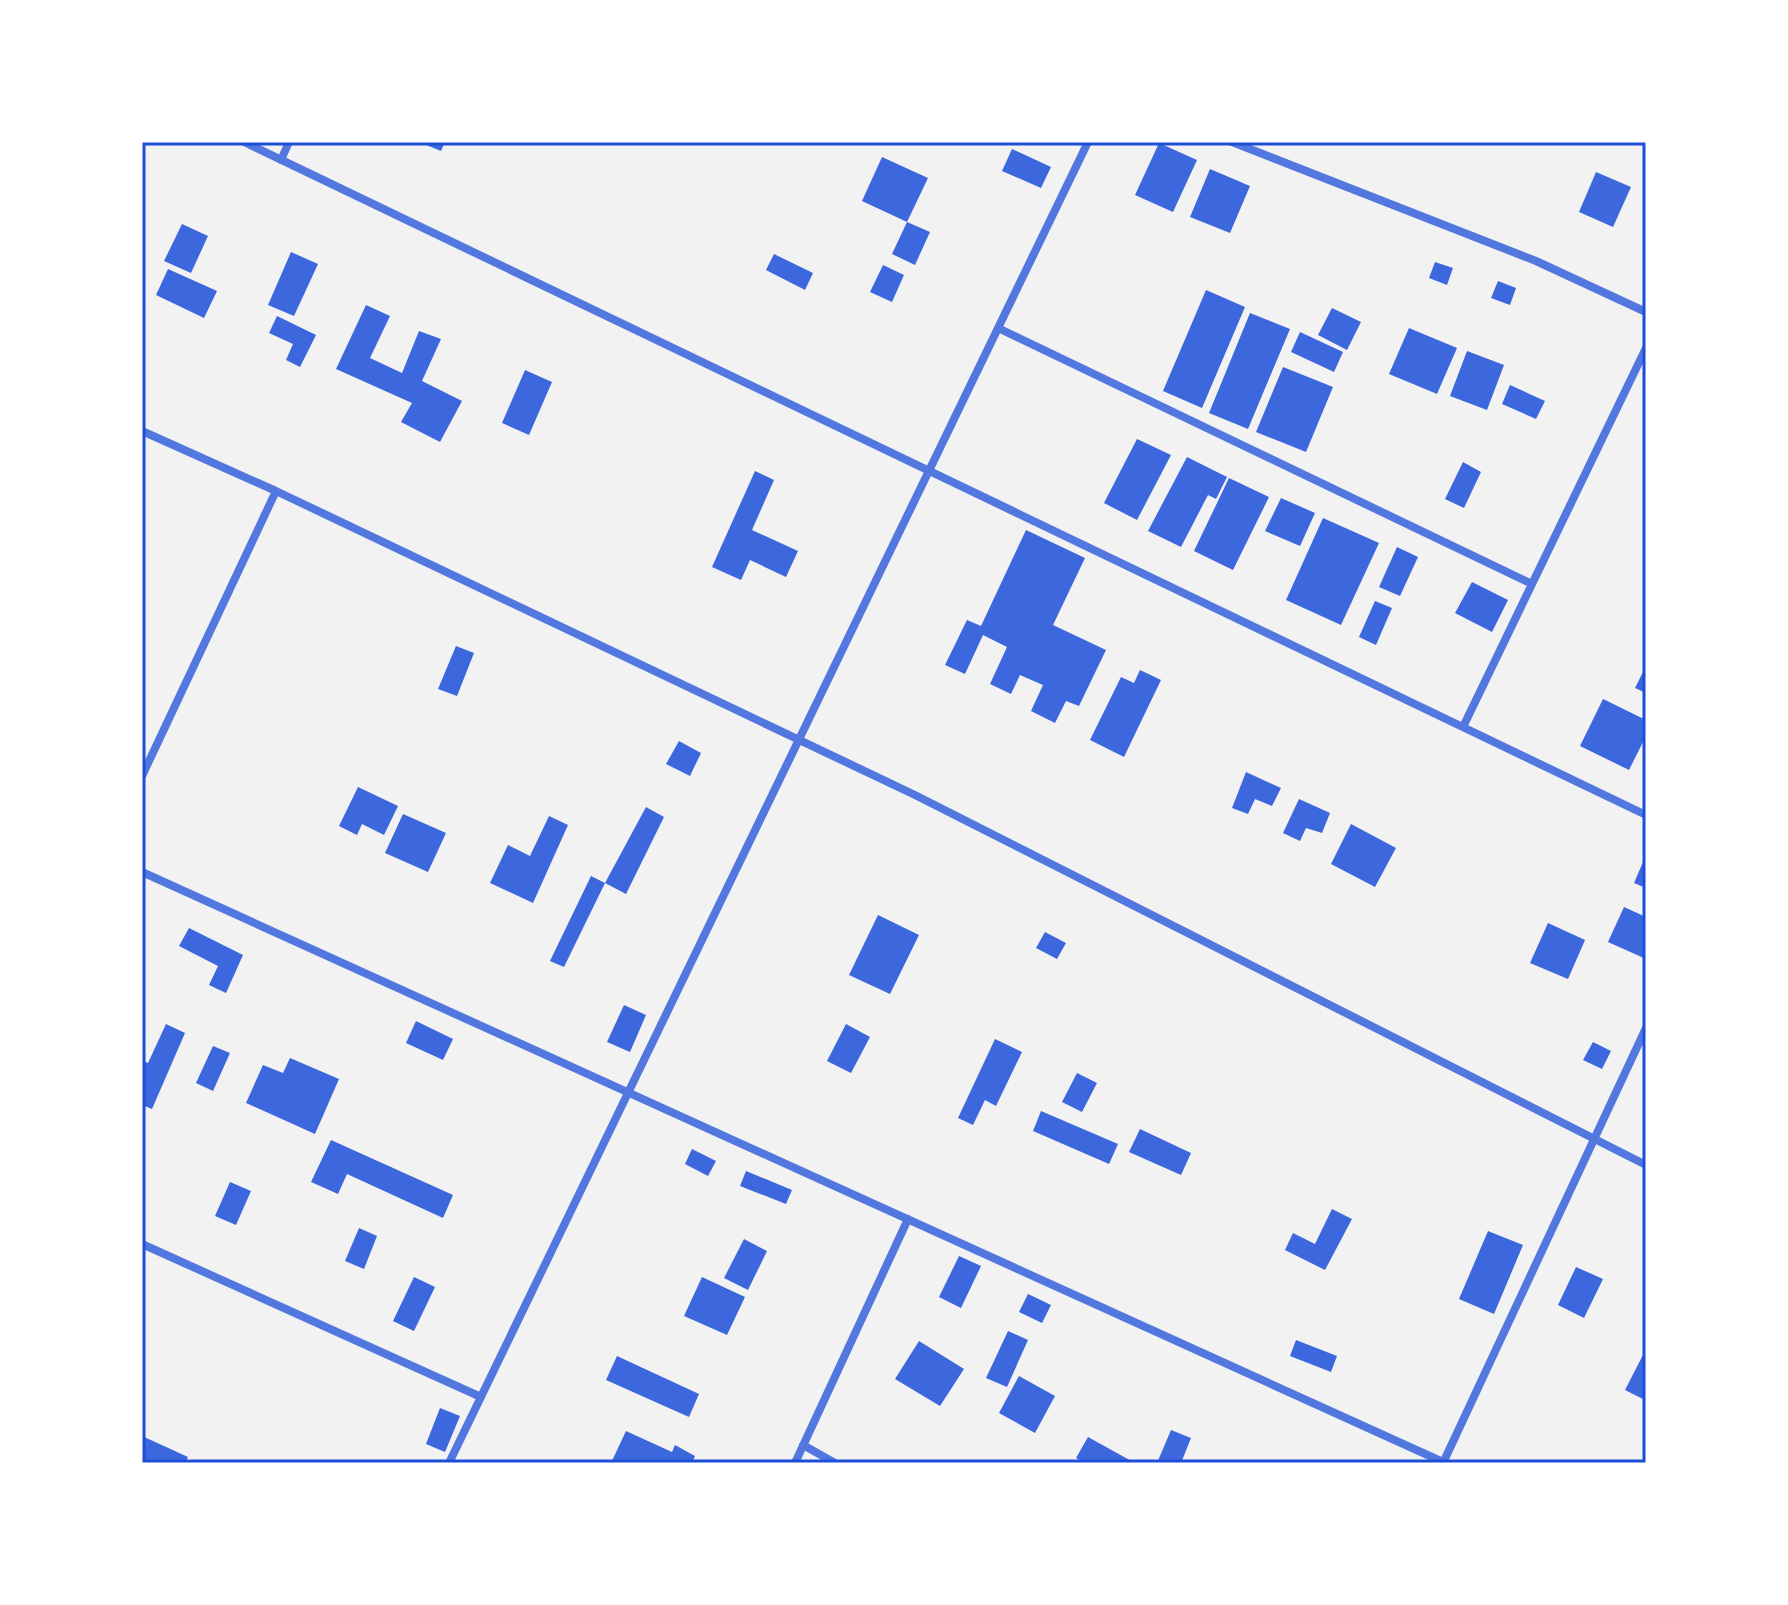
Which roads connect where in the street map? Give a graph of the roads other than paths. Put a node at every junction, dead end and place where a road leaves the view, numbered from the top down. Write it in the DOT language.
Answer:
graph roads {
  1 [pos="244,142"];
  2 [pos="289,142"];
  3 [pos="1088,142"];
  4 [pos="1232,142"];
  5 [pos="281,160"];
  6 [pos="1646,312"];
  7 [pos="998,328"];
  8 [pos="1646,348"];
  9 [pos="142,431"];
  10 [pos="928,470"];
  11 [pos="276,491"];
  12 [pos="1532,584"];
  13 [pos="1463,727"];
  14 [pos="798,740"];
  15 [pos="142,776"];
  16 [pos="1646,815"];
  17 [pos="142,872"];
  18 [pos="1646,1028"];
  19 [pos="628,1092"];
  20 [pos="1594,1138"];
  21 [pos="1646,1165"];
  22 [pos="908,1219"];
  23 [pos="142,1244"];
  24 [pos="481,1397"];
  25 [pos="803,1445"];
  26 [pos="449,1463"];
  27 [pos="795,1463"];
  28 [pos="835,1463"];
  29 [pos="1443,1463"];
  1 -- 5 [label="street"];
  2 -- 5 [label="street"];
  3 -- 7 [label="street"];
  4 -- 6 [label="street"];
  5 -- 10 [label="street"];
  7 -- 10 [label="street"];
  7 -- 12 [label="street"];
  8 -- 12 [label="street"];
  9 -- 11 [label="street"];
  10 -- 13 [label="street"];
  10 -- 14 [label="street"];
  11 -- 14 [label="street"];
  11 -- 15 [label="street"];
  12 -- 13 [label="street"];
  13 -- 16 [label="street"];
  14 -- 19 [label="street"];
  14 -- 20 [label="street"];
  17 -- 19 [label="street"];
  18 -- 20 [label="street"];
  19 -- 22 [label="street"];
  19 -- 24 [label="street"];
  20 -- 21 [label="street"];
  20 -- 29 [label="street"];
  22 -- 25 [label="street"];
  22 -- 29 [label="street"];
  23 -- 24 [label="street"];
  24 -- 26 [label="street"];
  25 -- 27 [label="street"];
  25 -- 28 [label="street"];
}
